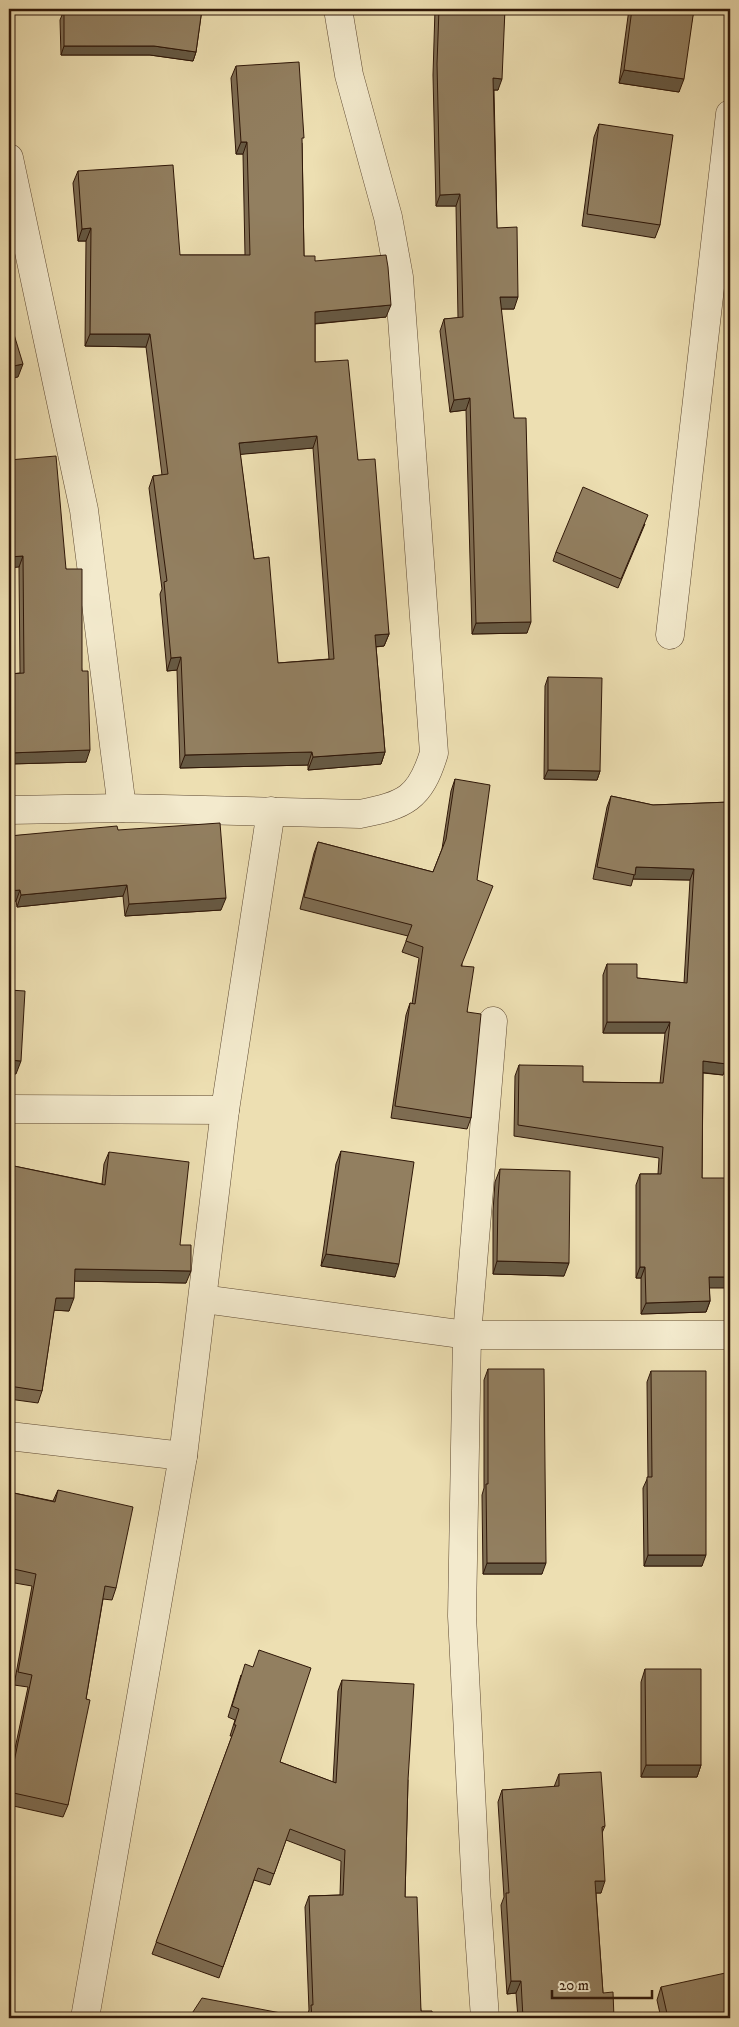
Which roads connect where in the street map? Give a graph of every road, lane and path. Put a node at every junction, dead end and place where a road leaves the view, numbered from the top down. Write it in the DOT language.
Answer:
graph roads {
  1 [pos="338,9"];
  2 [pos="730,114"];
  3 [pos="9,158"];
  4 [pos="670,635"];
  5 [pos="122,808"];
  6 [pos="9,810"];
  7 [pos="271,811"];
  8 [pos="494,1021"];
  9 [pos="9,1109"];
  10 [pos="225,1110"];
  11 [pos="203,1299"];
  12 [pos="467,1335"];
  13 [pos="730,1335"];
  14 [pos="9,1436"];
  15 [pos="183,1456"];
  16 [pos="85,2018"];
  17 [pos="485,2018"];
  1 -- 7 [label="street"];
  2 -- 4 [label="street"];
  3 -- 5 [label="street"];
  5 -- 6 [label="street"];
  5 -- 7 [label="street"];
  7 -- 10 [label="street"];
  8 -- 12 [label="street"];
  9 -- 10 [label="street"];
  10 -- 11 [label="street"];
  11 -- 12 [label="street"];
  11 -- 15 [label="street"];
  12 -- 13 [label="street"];
  12 -- 17 [label="street"];
  14 -- 15 [label="street"];
  15 -- 16 [label="street"];
}
